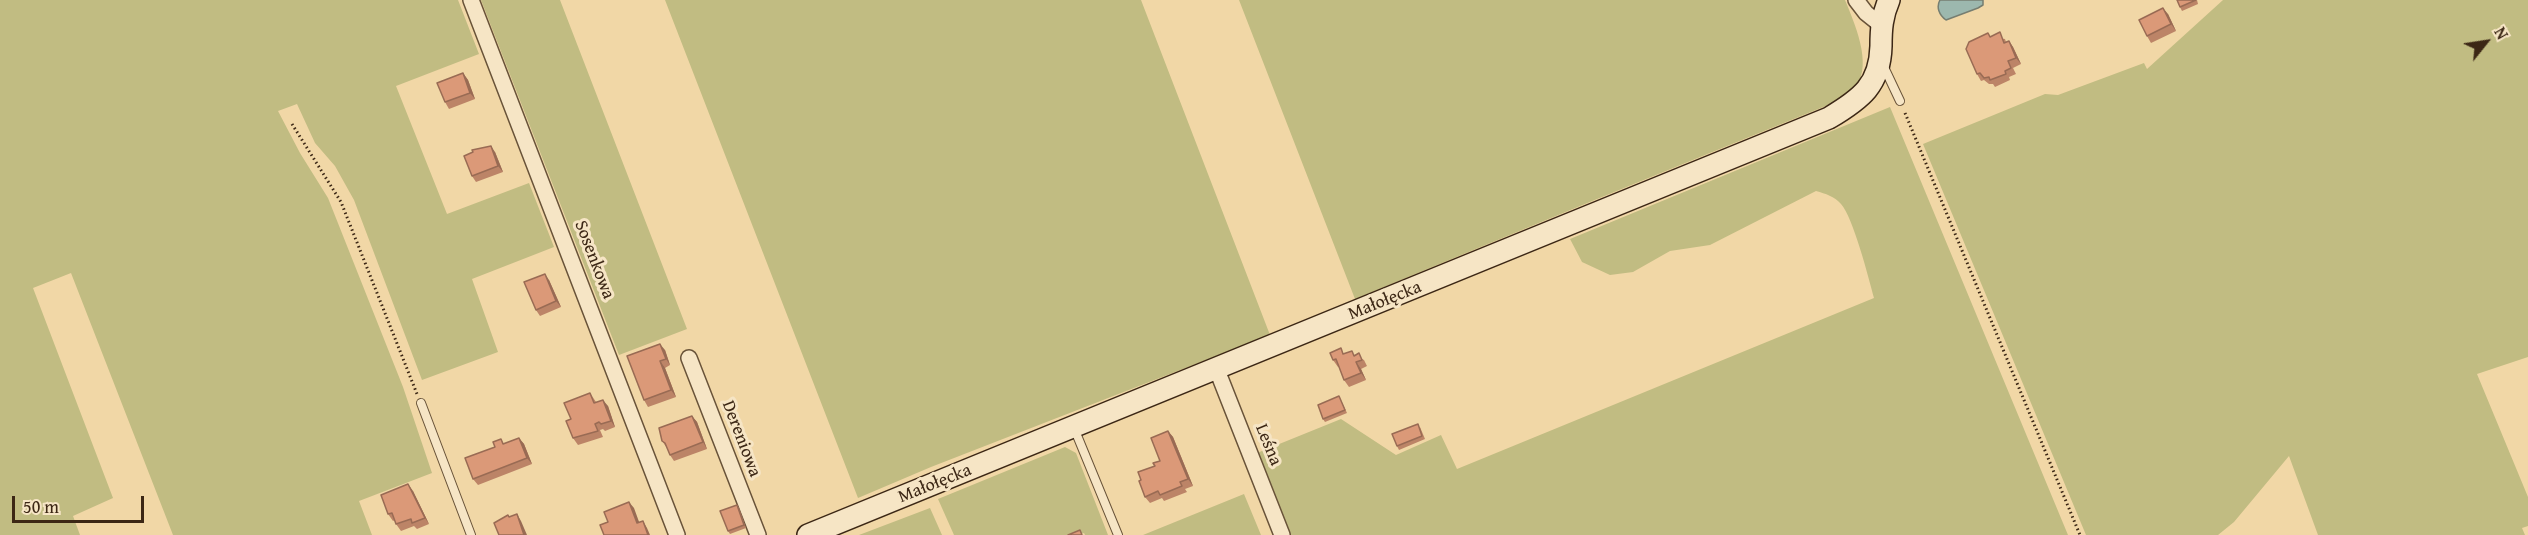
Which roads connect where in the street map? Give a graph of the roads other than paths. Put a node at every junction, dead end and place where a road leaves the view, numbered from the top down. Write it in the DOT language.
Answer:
graph roads {
  1 [pos="471,0"];
  2 [pos="1856,0"];
  3 [pos="1889,0"];
  4 [pos="1881,25"];
  5 [pos="1880,61"];
  6 [pos="1900,101"];
  7 [pos="689,358"];
  8 [pos="1217,370"];
  9 [pos="421,402"];
  10 [pos="1074,428"];
  11 [pos="471,535"];
  12 [pos="677,535"];
  13 [pos="758,535"];
  14 [pos="808,535"];
  15 [pos="1118,535"];
  16 [pos="1282,535"];
  1 -- 12 [label="street, Sosenkowa"];
  2 -- 4 [label="street"];
  3 -- 4 [label="street, Małołęcka"];
  4 -- 5 [label="street, Małołęcka"];
  5 -- 6 [label="lane"];
  5 -- 8 [label="street, Małołęcka"];
  7 -- 13 [label="street, Dereniowa"];
  8 -- 10 [label="street, Małołęcka"];
  8 -- 16 [label="street, Leśna"];
  9 -- 11 [label="lane"];
  10 -- 14 [label="street, Małołęcka"];
  10 -- 15 [label="lane"];
}
